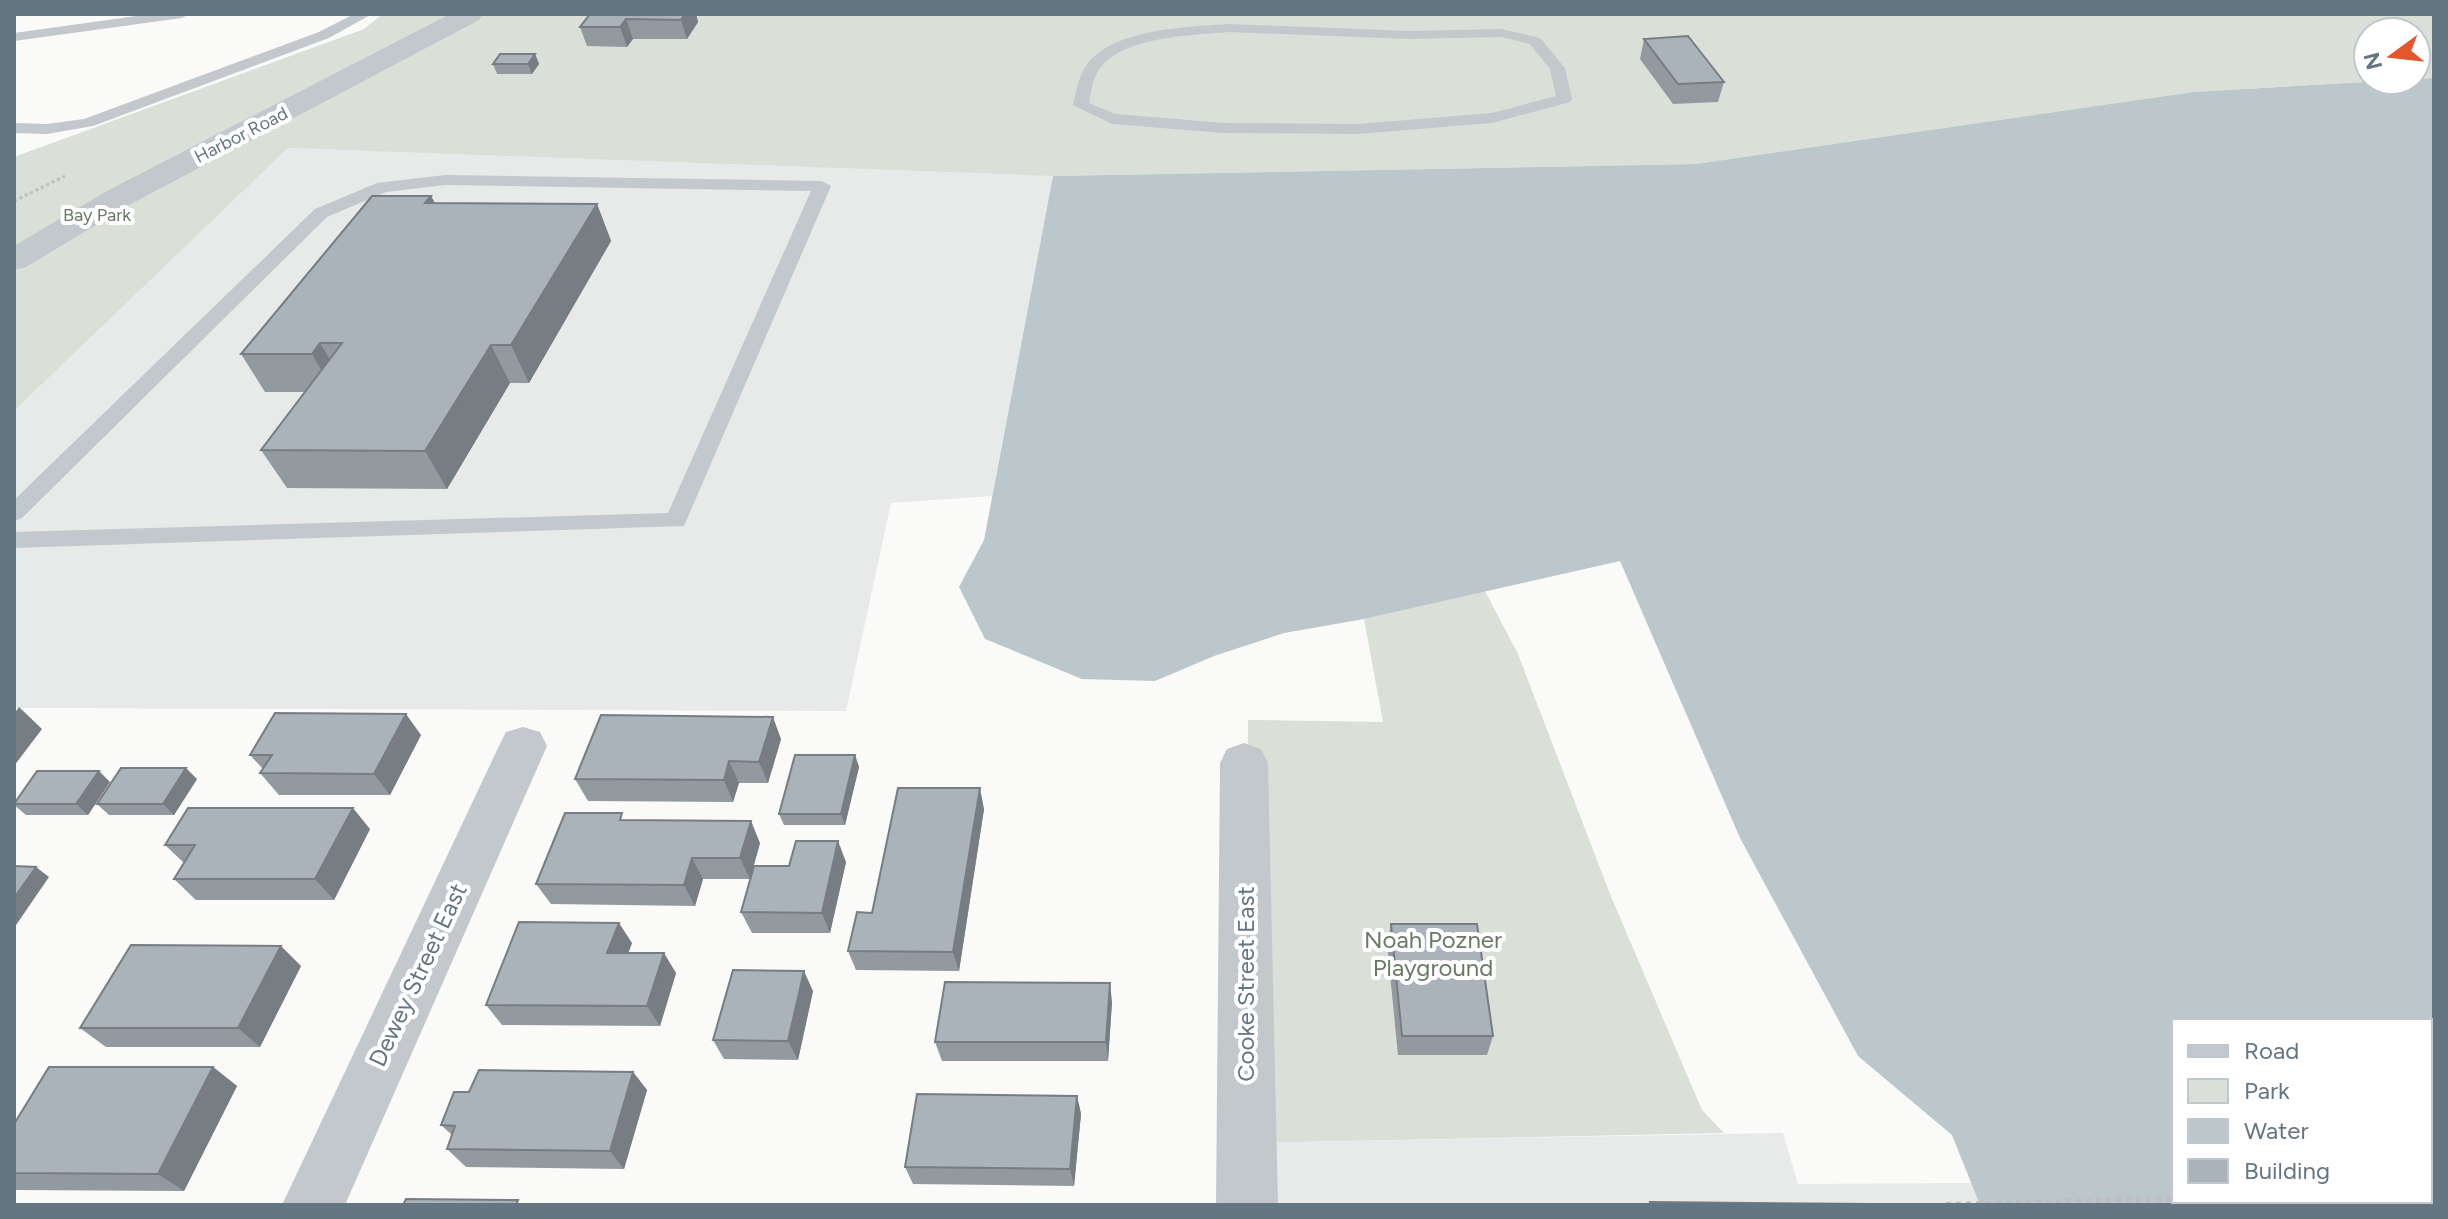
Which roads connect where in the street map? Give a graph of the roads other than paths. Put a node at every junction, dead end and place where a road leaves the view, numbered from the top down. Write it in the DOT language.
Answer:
graph roads {
  1 [pos="182,14"];
  2 [pos="365,14"];
  3 [pos="470,14"];
  4 [pos="14,37"];
  5 [pos="1081,105"];
  6 [pos="14,128"];
  7 [pos="14,260"];
  8 [pos="14,513"];
  9 [pos="14,540"];
  10 [pos="523,746"];
  11 [pos="1244,763"];
  12 [pos="313,1205"];
  13 [pos="1247,1205"];
  1 -- 4 [label="lane"];
  2 -- 6 [label="lane"];
  3 -- 7 [label="street, Harbor Road"];
  5 -- 5 [label="lane"];
  8 -- 9 [label="lane"];
  10 -- 12 [label="street, Dewey Street East"];
  11 -- 13 [label="street, Cooke Street East"];
}
